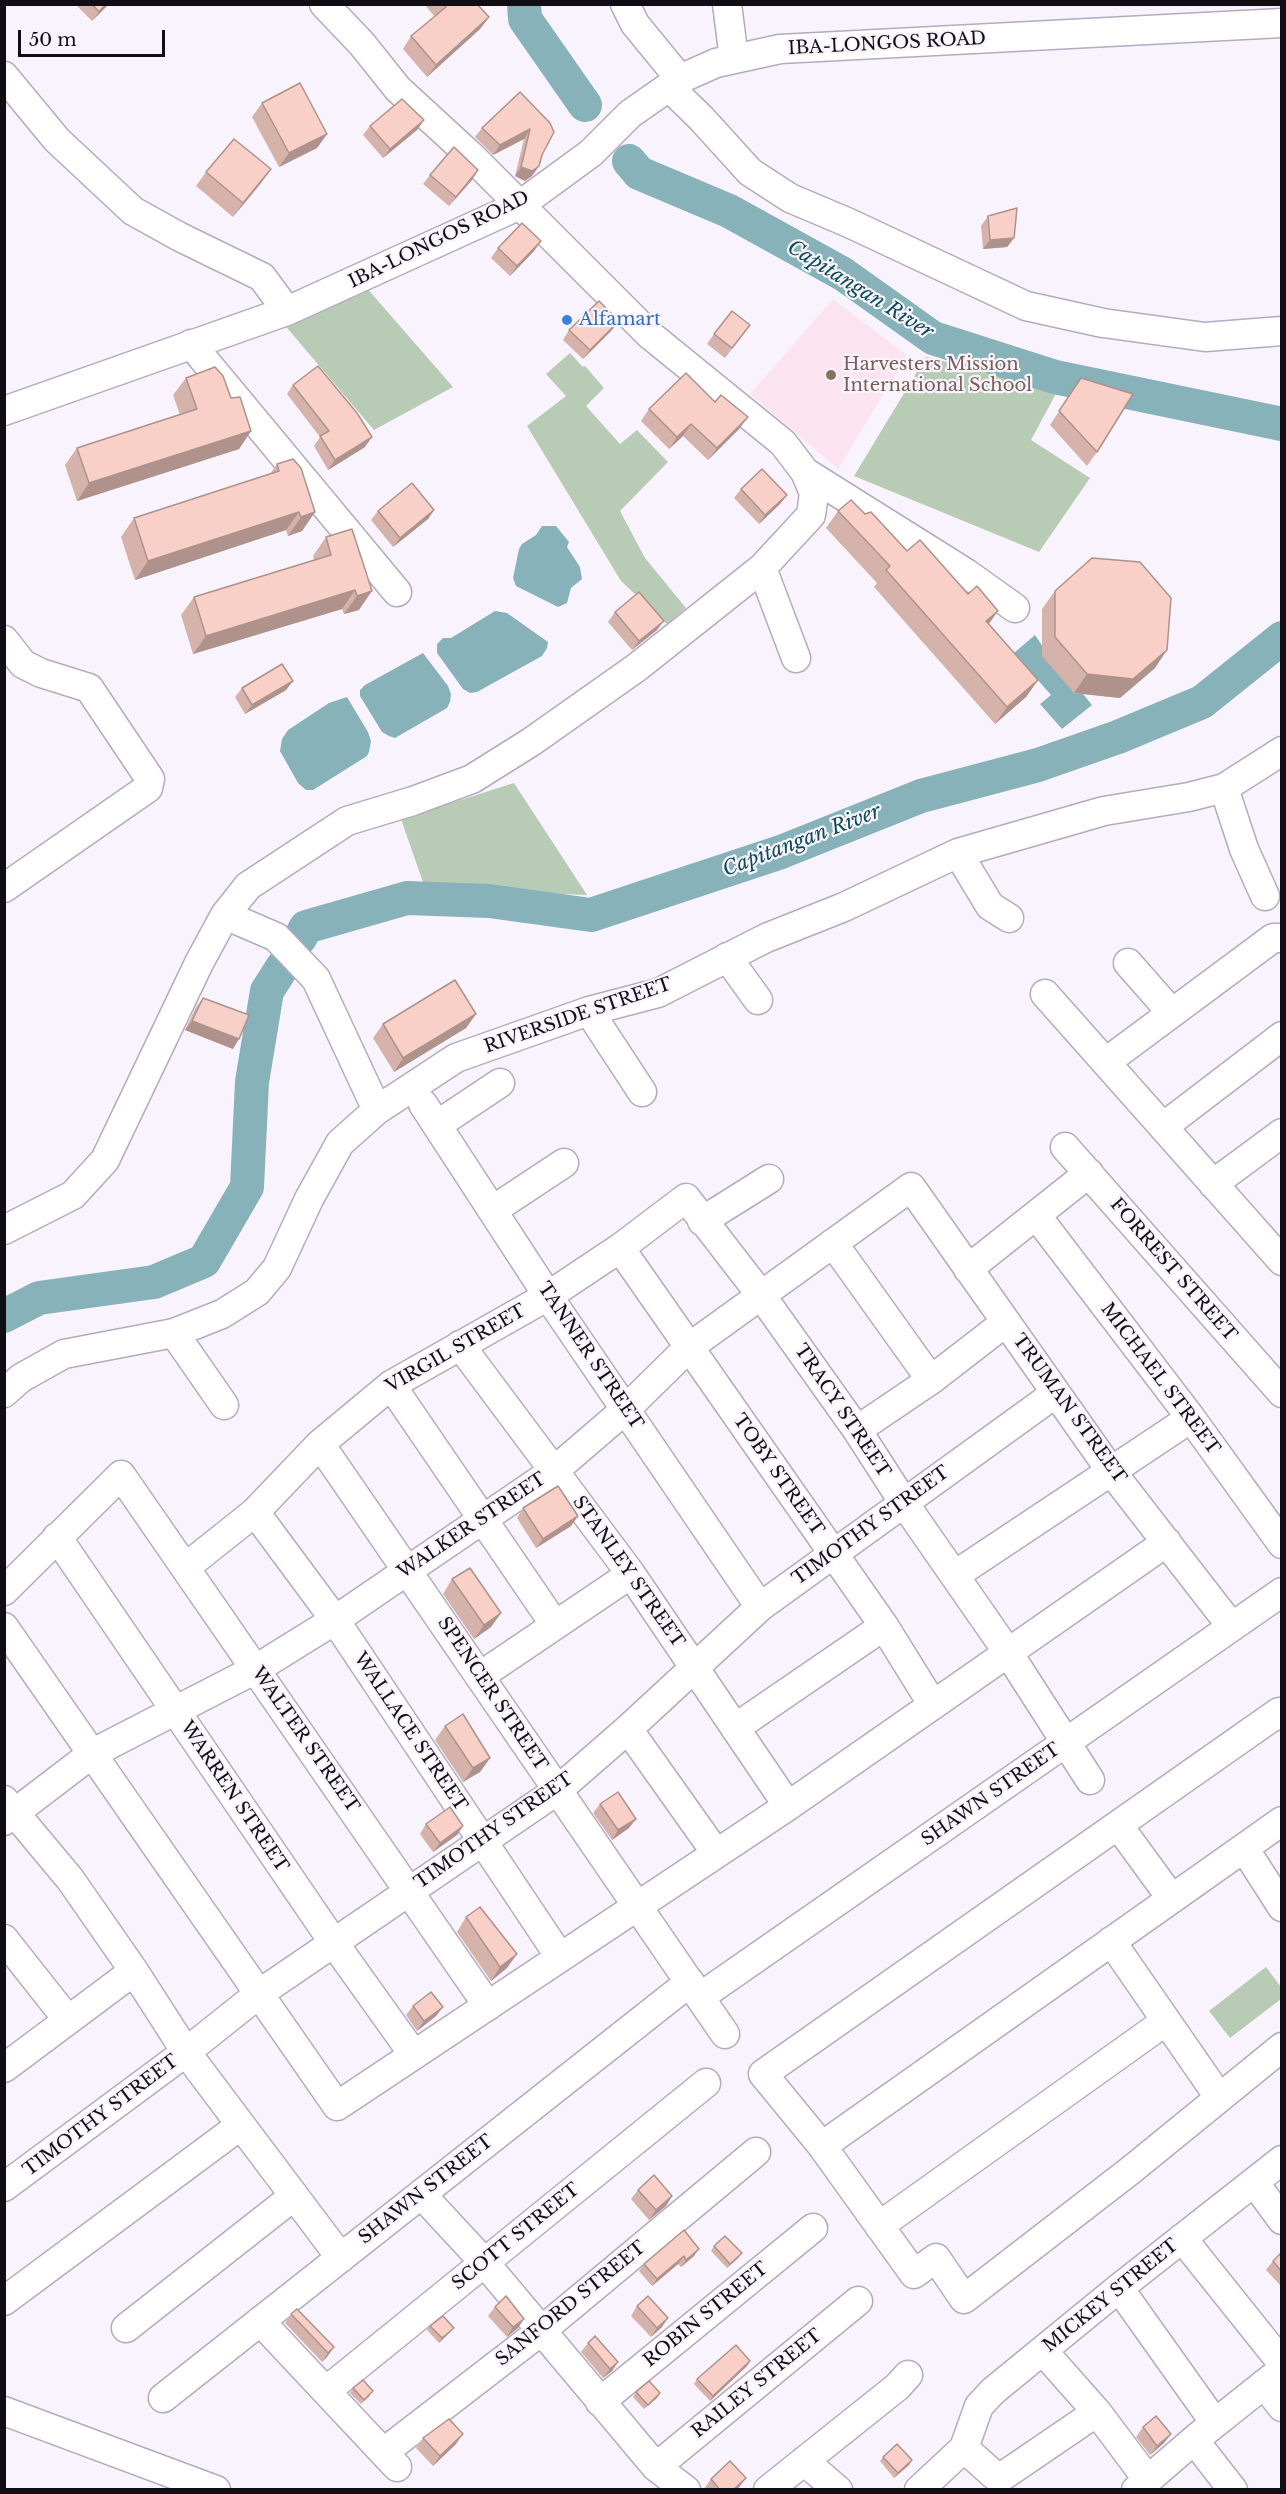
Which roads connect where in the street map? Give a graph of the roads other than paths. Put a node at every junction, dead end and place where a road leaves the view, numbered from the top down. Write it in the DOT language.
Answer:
graph roads {
  1 [pos="324,4"];
  2 [pos="625,4"];
  3 [pos="727,4"];
  4 [pos="1281,23"];
  5 [pos="734,58"];
  6 [pos="4,76"];
  7 [pos="674,83"];
  8 [pos="520,205"];
  9 [pos="287,311"];
  10 [pos="1281,331"];
  11 [pos="191,344"];
  12 [pos="4,411"];
  13 [pos="805,472"];
  14 [pos="762,568"];
  15 [pos="397,592"];
  16 [pos="1015,608"];
  17 [pos="4,640"];
  18 [pos="796,658"];
  19 [pos="1281,751"];
  20 [pos="1224,788"];
  21 [pos="958,853"];
  22 [pos="4,888"];
  23 [pos="1265,896"];
  24 [pos="225,915"];
  25 [pos="1009,918"];
  26 [pos="1281,938"];
  27 [pos="728,957"];
  28 [pos="1128,963"];
  29 [pos="1045,994"];
  30 [pos="758,1000"];
  31 [pos="589,1011"];
  32 [pos="1172,1014"];
  33 [pos="1281,1036"];
  34 [pos="1106,1062"];
  35 [pos="500,1083"];
  36 [pos="642,1092"];
  37 [pos="377,1110"];
  38 [pos="1163,1127"];
  39 [pos="1281,1133"];
  40 [pos="1065,1147"];
  41 [pos="564,1163"];
  42 [pos="1089,1173"];
  43 [pos="769,1179"];
  44 [pos="1213,1184"];
  45 [pos="911,1187"];
  46 [pos="686,1198"];
  47 [pos="493,1210"];
  48 [pos="1036,1215"];
  49 [pos="702,1221"];
  50 [pos="4,1230"];
  51 [pos="833,1243"];
  52 [pos="620,1248"];
  53 [pos="1277,1249"];
  54 [pos="968,1269"];
  55 [pos="761,1295"];
  56 [pos="548,1296"];
  57 [pos="1006,1322"];
  58 [pos="174,1333"];
  59 [pos="460,1345"];
  60 [pos="688,1348"];
  61 [pos="931,1380"];
  62 [pos="391,1385"];
  63 [pos="4,1393"];
  64 [pos="1056,1393"];
  65 [pos="1281,1393"];
  66 [pos="224,1405"];
  67 [pos="626,1408"];
  68 [pos="1191,1418"];
  69 [pos="857,1430"];
  70 [pos="320,1444"];
  71 [pos="555,1470"];
  72 [pos="1111,1470"];
  73 [pos="904,1503"];
  74 [pos="255,1512"];
  75 [pos="481,1519"];
  76 [pos="57,1537"];
  77 [pos="1167,1542"];
  78 [pos="1281,1544"];
  79 [pos="833,1553"];
  80 [pos="186,1567"];
  81 [pos="407,1570"];
  82 [pos="631,1574"];
  83 [pos="955,1575"];
  84 [pos="4,1591"];
  85 [pos="1281,1593"];
  86 [pos="760,1607"];
  87 [pos="335,1620"];
  88 [pos="555,1625"];
  89 [pos="884,1626"];
  90 [pos="4,1627"];
  91 [pos="1233,1627"];
  92 [pos="1009,1654"];
  93 [pos="694,1666"];
  94 [pos="256,1669"];
  95 [pos="480,1676"];
  96 [pos="933,1705"];
  97 [pos="175,1709"];
  98 [pos="1281,1716"];
  99 [pos="735,1728"];
  100 [pos="628,1730"];
  101 [pos="1066,1742"];
  102 [pos="93,1753"];
  103 [pos="1090,1779"];
  104 [pos="558,1790"];
  105 [pos="788,1806"];
  106 [pos="8,1811"];
  107 [pos="1281,1821"];
  108 [pos="1118,1825"];
  109 [pos="482,1840"];
  110 [pos="1244,1848"];
  111 [pos="716,1853"];
  112 [pos="410,1891"];
  113 [pos="1172,1899"];
  114 [pos="637,1906"];
  115 [pos="1281,1907"];
  116 [pos="4,1939"];
  117 [pos="1111,1941"];
  118 [pos="334,1943"];
  119 [pos="560,1957"];
  120 [pos="134,1971"];
  121 [pos="695,1990"];
  122 [pos="260,1993"];
  123 [pos="488,2006"];
  124 [pos="68,2020"];
  125 [pos="1166,2021"];
  126 [pos="725,2034"];
  127 [pos="186,2052"];
  128 [pos="1280,2053"];
  129 [pos="414,2055"];
  130 [pos="4,2068"];
  131 [pos="706,2084"];
  132 [pos="1219,2097"];
  133 [pos="241,2125"];
  134 [pos="822,2146"];
  135 [pos="756,2152"];
  136 [pos="1281,2160"];
  137 [pos="1254,2182"];
  138 [pos="4,2187"];
  139 [pos="421,2194"];
  140 [pos="294,2196"];
  141 [pos="1281,2220"];
  142 [pos="879,2226"];
  143 [pos="813,2228"];
  144 [pos="1182,2238"];
  145 [pos="341,2258"];
  146 [pos="484,2262"];
  147 [pos="1119,2288"];
  148 [pos="4,2301"];
  149 [pos="858,2301"];
  150 [pos="260,2321"];
  151 [pos="126,2328"];
  152 [pos="541,2331"];
  153 [pos="1043,2350"];
  154 [pos="1276,2372"];
  155 [pos="908,2375"];
  156 [pos="326,2391"];
  157 [pos="163,2398"];
  158 [pos="600,2402"];
  159 [pos="1281,2407"];
  160 [pos="4,2411"];
  161 [pos="1097,2412"];
  162 [pos="1204,2431"];
  163 [pos="964,2448"];
  164 [pos="804,2461"];
  165 [pos="656,2467"];
  166 [pos="1142,2485"];
  167 [pos="216,2490"];
  168 [pos="686,2490"];
  169 [pos="768,2490"];
  170 [pos="838,2490"];
  171 [pos="919,2490"];
  172 [pos="1233,2490"];
  1 -- 8 [label="street"];
  2 -- 7 [label="street"];
  3 -- 5 [label="street"];
  4 -- 5 [label="street, IBA-LONGOS ROAD"];
  5 -- 7 [label="street, IBA-LONGOS ROAD"];
  6 -- 9 [label="street"];
  7 -- 8 [label="street, IBA-LONGOS ROAD"];
  7 -- 10 [label="street"];
  8 -- 9 [label="street, IBA-LONGOS ROAD"];
  8 -- 13 [label="street"];
  9 -- 11 [label="street, IBA-LONGOS ROAD"];
  11 -- 12 [label="street, IBA-LONGOS ROAD"];
  11 -- 15 [label="street"];
  13 -- 14 [label="street"];
  13 -- 16 [label="street"];
  14 -- 18 [label="street"];
  14 -- 24 [label="street"];
  17 -- 22 [label="street"];
  19 -- 20 [label="street, RIVERSIDE STREET"];
  20 -- 21 [label="street, RIVERSIDE STREET"];
  20 -- 23 [label="street"];
  21 -- 25 [label="street"];
  21 -- 27 [label="street, RIVERSIDE STREET"];
  24 -- 37 [label="street"];
  24 -- 50 [label="street"];
  26 -- 32 [label="street"];
  27 -- 30 [label="street"];
  27 -- 31 [label="street, RIVERSIDE STREET"];
  28 -- 32 [label="street"];
  29 -- 34 [label="street"];
  31 -- 36 [label="street"];
  31 -- 37 [label="street, RIVERSIDE STREET"];
  32 -- 34 [label="street"];
  33 -- 38 [label="street"];
  34 -- 38 [label="street"];
  35 -- 47 [label="street, TANNER STREET"];
  37 -- 58 [label="street, RIVERSIDE STREET"];
  38 -- 44 [label="street"];
  39 -- 44 [label="street"];
  40 -- 42 [label="street, FORREST STREET"];
  41 -- 47 [label="street"];
  42 -- 48 [label="street"];
  42 -- 65 [label="street, FORREST STREET"];
  43 -- 49 [label="street"];
  44 -- 53 [label="street"];
  45 -- 51 [label="street, WALKER STREET"];
  45 -- 54 [label="street, TRUMAN STREET"];
  46 -- 49 [label="street, TRACY STREET"];
  46 -- 52 [label="street, VIRGIL STREET"];
  47 -- 56 [label="street, TANNER STREET"];
  48 -- 54 [label="street"];
  48 -- 68 [label="street, MICHAEL STREET"];
  49 -- 55 [label="street, TRACY STREET"];
  51 -- 55 [label="street, WALKER STREET"];
  51 -- 61 [label="street"];
  52 -- 56 [label="street, VIRGIL STREET"];
  52 -- 60 [label="street, TOBY STREET"];
  54 -- 57 [label="street, TRUMAN STREET"];
  55 -- 60 [label="street, WALKER STREET"];
  55 -- 69 [label="street, TRACY STREET"];
  56 -- 59 [label="street, VIRGIL STREET"];
  56 -- 67 [label="street, TANNER STREET"];
  57 -- 61 [label="street"];
  57 -- 64 [label="street, TRUMAN STREET"];
  58 -- 63 [label="street, RIVERSIDE STREET"];
  58 -- 66 [label="street"];
  59 -- 62 [label="street, VIRGIL STREET"];
  59 -- 71 [label="street, STANLEY STREET"];
  60 -- 67 [label="street, WALKER STREET"];
  60 -- 79 [label="street, TOBY STREET"];
  61 -- 69 [label="street"];
  62 -- 70 [label="street, VIRGIL STREET"];
  62 -- 75 [label="street"];
  64 -- 72 [label="street, TRUMAN STREET"];
  64 -- 73 [label="street, TIMOTHY STREET"];
  67 -- 71 [label="street, WALKER STREET"];
  67 -- 86 [label="street, TANNER STREET"];
  68 -- 72 [label="street"];
  68 -- 78 [label="street, MICHAEL STREET"];
  69 -- 73 [label="street, TRACY STREET"];
  70 -- 74 [label="street, VIRGIL STREET"];
  70 -- 81 [label="street, SPENCER STREET"];
  71 -- 75 [label="street, WALKER STREET"];
  71 -- 82 [label="street, STANLEY STREET"];
  72 -- 77 [label="street, TRUMAN STREET"];
  72 -- 83 [label="street"];
  73 -- 79 [label="street, TIMOTHY STREET"];
  73 -- 83 [label="street, TRACY STREET"];
  74 -- 80 [label="street, VIRGIL STREET"];
  74 -- 87 [label="street, WALLACE STREET"];
  75 -- 81 [label="street, WALKER STREET"];
  75 -- 88 [label="street"];
  76 -- 80 [label="street, WALTER STREET"];
  76 -- 84 [label="street"];
  76 -- 97 [label="street, WARREN STREET"];
  77 -- 91 [label="street, TRUMAN STREET"];
  77 -- 92 [label="street"];
  79 -- 86 [label="street, TIMOTHY STREET"];
  79 -- 89 [label="street, TOBY STREET"];
  80 -- 94 [label="street, WALTER STREET"];
  81 -- 87 [label="street, WALKER STREET"];
  81 -- 95 [label="street, SPENCER STREET"];
  82 -- 88 [label="street"];
  82 -- 93 [label="street, STANLEY STREET"];
  83 -- 92 [label="street, TRACY STREET"];
  85 -- 91 [label="street, SHAWN STREET"];
  86 -- 93 [label="street, TIMOTHY STREET"];
  87 -- 94 [label="street, WALKER STREET"];
  87 -- 109 [label="street, WALLACE STREET"];
  88 -- 95 [label="street"];
  89 -- 96 [label="street, TOBY STREET"];
  89 -- 99 [label="street"];
  90 -- 102 [label="street"];
  91 -- 101 [label="street, SHAWN STREET"];
  92 -- 96 [label="street"];
  92 -- 101 [label="street, TRACY STREET"];
  93 -- 99 [label="street, STANLEY STREET"];
  93 -- 100 [label="street, TIMOTHY STREET"];
  94 -- 97 [label="street, WALKER STREET"];
  94 -- 112 [label="street, WALTER STREET"];
  95 -- 104 [label="street, SPENCER STREET"];
  96 -- 105 [label="street"];
  97 -- 102 [label="street, WALKER STREET"];
  97 -- 118 [label="street, WARREN STREET"];
  98 -- 108 [label="street"];
  99 -- 105 [label="street, STANLEY STREET"];
  100 -- 104 [label="street, TIMOTHY STREET"];
  100 -- 111 [label="street"];
  101 -- 103 [label="street, TRACY STREET"];
  101 -- 121 [label="street, SHAWN STREET"];
  102 -- 106 [label="street, WALKER STREET"];
  102 -- 122 [label="street"];
  104 -- 109 [label="street, TIMOTHY STREET"];
  104 -- 114 [label="street, SPENCER STREET"];
  105 -- 111 [label="street"];
  106 -- 120 [label="street"];
  107 -- 110 [label="street"];
  108 -- 113 [label="street"];
  108 -- 134 [label="street"];
  109 -- 112 [label="street, TIMOTHY STREET"];
  109 -- 119 [label="street, WALLACE STREET"];
  110 -- 113 [label="street"];
  110 -- 115 [label="street"];
  111 -- 114 [label="street"];
  112 -- 118 [label="street, TIMOTHY STREET"];
  112 -- 123 [label="street, WALTER STREET"];
  113 -- 117 [label="street"];
  114 -- 119 [label="street"];
  114 -- 121 [label="street, SPENCER STREET"];
  116 -- 124 [label="street"];
  117 -- 125 [label="street"];
  117 -- 134 [label="street"];
  118 -- 122 [label="street, TIMOTHY STREET"];
  118 -- 129 [label="street, WARREN STREET"];
  119 -- 123 [label="street"];
  120 -- 124 [label="street"];
  120 -- 127 [label="street"];
  121 -- 126 [label="street, SPENCER STREET"];
  121 -- 139 [label="street, SHAWN STREET"];
  122 -- 127 [label="street, TIMOTHY STREET"];
  122 -- 129 [label="street"];
  123 -- 129 [label="street"];
  124 -- 130 [label="street"];
  125 -- 132 [label="street"];
  125 -- 142 [label="street"];
  127 -- 133 [label="street"];
  127 -- 138 [label="street, TIMOTHY STREET"];
  128 -- 132 [label="street"];
  131 -- 146 [label="street, SCOTT STREET"];
  132 -- 142 [label="street"];
  133 -- 140 [label="street"];
  133 -- 148 [label="street"];
  134 -- 142 [label="street"];
  135 -- 152 [label="street, SANFORD STREET"];
  136 -- 137 [label="street, MICKEY STREET"];
  137 -- 141 [label="street"];
  137 -- 144 [label="street, MICKEY STREET"];
  139 -- 145 [label="street, SHAWN STREET"];
  139 -- 146 [label="street"];
  140 -- 145 [label="street"];
  140 -- 151 [label="street"];
  143 -- 158 [label="street, ROBIN STREET"];
  144 -- 147 [label="street, MICKEY STREET"];
  144 -- 154 [label="street"];
  145 -- 150 [label="street, SHAWN STREET"];
  146 -- 152 [label="street"];
  146 -- 156 [label="street, SCOTT STREET"];
  147 -- 153 [label="street, MICKEY STREET"];
  147 -- 162 [label="street"];
  149 -- 165 [label="street, RAILEY STREET"];
  150 -- 156 [label="street"];
  150 -- 157 [label="street, SHAWN STREET"];
  152 -- 156 [label="street, SANFORD STREET"];
  152 -- 158 [label="street"];
  153 -- 161 [label="street"];
  153 -- 163 [label="street, MICKEY STREET"];
  154 -- 159 [label="street"];
  154 -- 162 [label="street"];
  155 -- 164 [label="street"];
  158 -- 165 [label="street"];
  160 -- 167 [label="street"];
  161 -- 163 [label="street"];
  161 -- 166 [label="street"];
  162 -- 166 [label="street"];
  162 -- 172 [label="street"];
  163 -- 171 [label="street"];
  164 -- 169 [label="street"];
  164 -- 170 [label="street"];
  165 -- 168 [label="street"];
}
